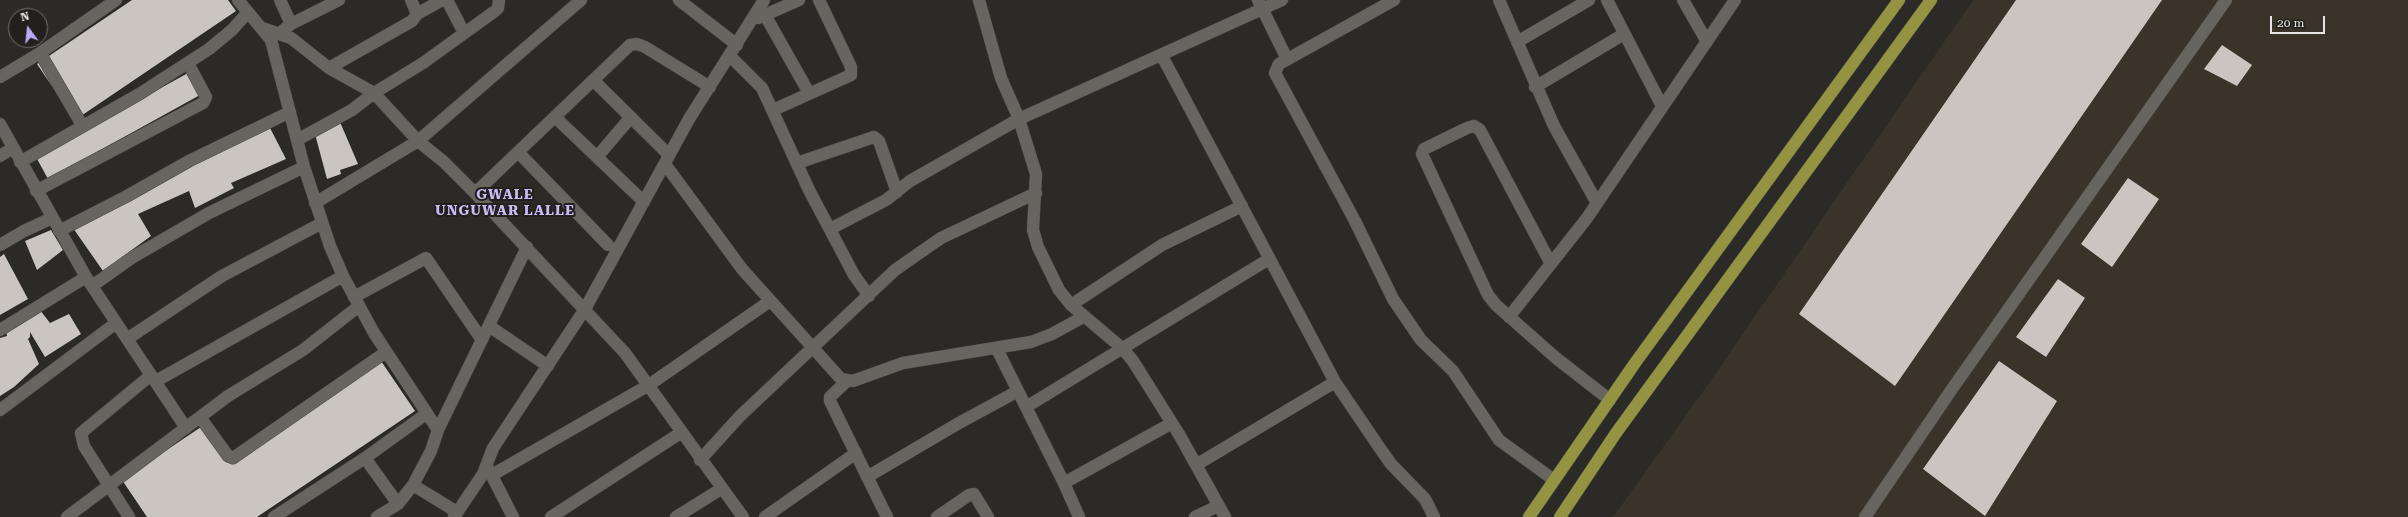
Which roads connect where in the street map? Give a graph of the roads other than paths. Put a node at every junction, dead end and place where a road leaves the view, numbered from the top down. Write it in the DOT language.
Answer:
graph roads {
  1 [pos="116,0"];
  2 [pos="238,0"];
  3 [pos="280,0"];
  4 [pos="337,0"];
  5 [pos="410,0"];
  6 [pos="442,0"];
  7 [pos="447,0"];
  8 [pos="499,0"];
  9 [pos="581,0"];
  10 [pos="679,0"];
  11 [pos="764,0"];
  12 [pos="799,0"];
  13 [pos="819,0"];
  14 [pos="979,0"];
  15 [pos="1282,0"];
  16 [pos="1394,0"];
  17 [pos="1499,0"];
  18 [pos="1589,0"];
  19 [pos="1607,0"];
  20 [pos="1683,0"];
  21 [pos="1735,0"];
  22 [pos="1899,0"];
  23 [pos="1931,0"];
  24 [pos="2226,0"];
  25 [pos="1261,5"];
  26 [pos="248,12"];
  27 [pos="417,14"];
  28 [pos="765,15"];
  29 [pos="753,21"];
  30 [pos="291,24"];
  31 [pos="262,28"];
  32 [pos="280,33"];
  33 [pos="464,34"];
  34 [pos="1624,34"];
  35 [pos="1706,40"];
  36 [pos="1517,42"];
  37 [pos="737,45"];
  38 [pos="40,54"];
  39 [pos="730,56"];
  40 [pos="1162,56"];
  41 [pos="1287,59"];
  42 [pos="188,63"];
  43 [pos="329,68"];
  44 [pos="0,78"];
  45 [pos="593,80"];
  46 [pos="710,87"];
  47 [pos="1535,87"];
  48 [pos="374,93"];
  49 [pos="809,94"];
  50 [pos="1662,106"];
  51 [pos="773,110"];
  52 [pos="290,112"];
  53 [pos="555,117"];
  54 [pos="631,118"];
  55 [pos="1019,120"];
  56 [pos="0,124"];
  57 [pos="82,125"];
  58 [pos="297,140"];
  59 [pos="418,141"];
  60 [pos="13,148"];
  61 [pos="518,152"];
  62 [pos="0,156"];
  63 [pos="597,157"];
  64 [pos="667,159"];
  65 [pos="20,162"];
  66 [pos="797,163"];
  67 [pos="304,167"];
  68 [pos="36,191"];
  69 [pos="897,192"];
  70 [pos="475,193"];
  71 [pos="1036,194"];
  72 [pos="644,202"];
  73 [pos="315,203"];
  74 [pos="1597,203"];
  75 [pos="1242,206"];
  76 [pos="52,218"];
  77 [pos="322,223"];
  78 [pos="830,229"];
  79 [pos="59,231"];
  80 [pos="0,245"];
  81 [pos="608,245"];
  82 [pos="526,247"];
  83 [pos="1269,258"];
  84 [pos="1551,264"];
  85 [pos="343,276"];
  86 [pos="89,281"];
  87 [pos="869,296"];
  88 [pos="770,301"];
  89 [pos="357,302"];
  90 [pos="1071,305"];
  91 [pos="585,309"];
  92 [pos="1083,317"];
  93 [pos="1509,317"];
  94 [pos="116,323"];
  95 [pos="489,326"];
  96 [pos="0,330"];
  97 [pos="127,339"];
  98 [pos="482,340"];
  99 [pos="813,348"];
  100 [pos="996,348"];
  101 [pos="1122,348"];
  102 [pos="386,352"];
  103 [pos="548,366"];
  104 [pos="153,378"];
  105 [pos="848,381"];
  106 [pos="1335,382"];
  107 [pos="649,385"];
  108 [pos="1018,391"];
  109 [pos="1610,400"];
  110 [pos="1026,407"];
  111 [pos="0,410"];
  112 [pos="426,414"];
  113 [pos="200,417"];
  114 [pos="1172,423"];
  115 [pos="186,428"];
  116 [pos="438,430"];
  117 [pos="682,432"];
  118 [pos="856,453"];
  119 [pos="365,458"];
  120 [pos="700,460"];
  121 [pos="1196,465"];
  122 [pos="489,470"];
  123 [pos="867,477"];
  124 [pos="1554,480"];
  125 [pos="1064,483"];
  126 [pos="107,485"];
  127 [pos="414,485"];
  128 [pos="721,489"];
  129 [pos="398,504"];
  130 [pos="1218,506"];
  131 [pos="455,515"];
  132 [pos="67,517"];
  133 [pos="129,517"];
  134 [pos="274,517"];
  135 [pos="377,517"];
  136 [pos="513,517"];
  137 [pos="551,517"];
  138 [pos="676,517"];
  139 [pos="743,517"];
  140 [pos="764,517"];
  141 [pos="887,517"];
  142 [pos="937,517"];
  143 [pos="988,517"];
  144 [pos="1079,517"];
  145 [pos="1195,517"];
  146 [pos="1225,517"];
  147 [pos="1434,517"];
  148 [pos="1529,517"];
  149 [pos="1560,517"];
  150 [pos="1865,517"];
  1 -- 38 [label="street"];
  2 -- 26 [label="street"];
  3 -- 30 [label="street"];
  4 -- 30 [label="street"];
  5 -- 27 [label="street"];
  6 -- 27 [label="street"];
  7 -- 33 [label="street"];
  8 -- 33 [label="street"];
  9 -- 59 [label="street"];
  10 -- 37 [label="street"];
  11 -- 29 [label="street"];
  12 -- 28 [label="street"];
  13 -- 49 [label="street"];
  14 -- 55 [label="street"];
  15 -- 25 [label="street"];
  16 -- 41 [label="street"];
  17 -- 36 [label="street"];
  18 -- 36 [label="street"];
  19 -- 34 [label="street"];
  20 -- 35 [label="street"];
  21 -- 35 [label="street"];
  22 -- 109 [label="main road"];
  23 -- 149 [label="main road"];
  24 -- 150 [label="street"];
  25 -- 40 [label="street"];
  25 -- 41 [label="street"];
  26 -- 31 [label="street"];
  26 -- 42 [label="street"];
  27 -- 43 [label="street"];
  28 -- 29 [label="street"];
  28 -- 49 [label="street"];
  29 -- 37 [label="street"];
  30 -- 32 [label="street"];
  31 -- 32 [label="street"];
  31 -- 52 [label="street"];
  32 -- 43 [label="street"];
  33 -- 48 [label="street"];
  34 -- 47 [label="street"];
  34 -- 50 [label="street"];
  35 -- 50 [label="street"];
  36 -- 47 [label="street"];
  37 -- 39 [label="street"];
  38 -- 44 [label="street"];
  38 -- 57 [label="street"];
  39 -- 46 [label="street"];
  39 -- 51 [label="street"];
  40 -- 55 [label="street"];
  40 -- 75 [label="street"];
  41 -- 124 [label="street"];
  42 -- 57 [label="street"];
  42 -- 68 [label="street"];
  43 -- 48 [label="street"];
  45 -- 46 [label="street"];
  45 -- 53 [label="street"];
  45 -- 54 [label="street"];
  46 -- 64 [label="street"];
  47 -- 74 [label="street"];
  48 -- 58 [label="street"];
  48 -- 59 [label="street"];
  49 -- 51 [label="street"];
  50 -- 74 [label="street"];
  51 -- 66 [label="street"];
  52 -- 58 [label="street"];
  52 -- 79 [label="street"];
  53 -- 61 [label="street"];
  53 -- 63 [label="street"];
  54 -- 63 [label="street"];
  54 -- 64 [label="street"];
  55 -- 69 [label="street"];
  55 -- 71 [label="street"];
  56 -- 60 [label="street"];
  57 -- 65 [label="street"];
  58 -- 67 [label="street"];
  59 -- 70 [label="street"];
  59 -- 73 [label="street"];
  60 -- 62 [label="street"];
  60 -- 65 [label="street"];
  61 -- 70 [label="street"];
  61 -- 81 [label="street"];
  63 -- 72 [label="street"];
  64 -- 72 [label="street"];
  64 -- 88 [label="street"];
  65 -- 68 [label="street"];
  66 -- 69 [label="street"];
  66 -- 78 [label="street"];
  67 -- 73 [label="street"];
  67 -- 86 [label="street"];
  68 -- 76 [label="street"];
  69 -- 78 [label="street"];
  70 -- 82 [label="street"];
  71 -- 87 [label="street"];
  71 -- 90 [label="street"];
  72 -- 91 [label="street"];
  73 -- 77 [label="street"];
  74 -- 84 [label="street"];
  75 -- 83 [label="street"];
  75 -- 90 [label="street"];
  76 -- 79 [label="street"];
  76 -- 80 [label="street"];
  77 -- 85 [label="street"];
  77 -- 97 [label="street"];
  78 -- 87 [label="street"];
  79 -- 86 [label="street"];
  82 -- 91 [label="street"];
  82 -- 95 [label="street"];
  83 -- 101 [label="street"];
  83 -- 106 [label="street"];
  84 -- 93 [label="street"];
  84 -- 93 [label="street"];
  85 -- 89 [label="street"];
  85 -- 104 [label="street"];
  86 -- 94 [label="street"];
  86 -- 96 [label="street"];
  87 -- 99 [label="street"];
  88 -- 99 [label="street"];
  88 -- 107 [label="street"];
  89 -- 98 [label="street"];
  89 -- 102 [label="street"];
  89 -- 113 [label="street"];
  90 -- 92 [label="street"];
  91 -- 103 [label="street"];
  91 -- 107 [label="street"];
  92 -- 100 [label="street"];
  92 -- 101 [label="street"];
  93 -- 109 [label="street"];
  94 -- 97 [label="street"];
  94 -- 111 [label="street"];
  95 -- 98 [label="street"];
  95 -- 103 [label="street"];
  97 -- 104 [label="street"];
  98 -- 116 [label="street"];
  99 -- 105 [label="street"];
  99 -- 120 [label="street"];
  100 -- 105 [label="street"];
  100 -- 108 [label="street"];
  101 -- 110 [label="street"];
  101 -- 114 [label="street"];
  102 -- 112 [label="street"];
  102 -- 113 [label="street"];
  103 -- 122 [label="street"];
  104 -- 115 [label="street"];
  104 -- 126 [label="street"];
  105 -- 118 [label="street"];
  106 -- 121 [label="street"];
  106 -- 147 [label="street"];
  107 -- 117 [label="street"];
  107 -- 122 [label="street"];
  108 -- 110 [label="street"];
  108 -- 123 [label="street"];
  109 -- 124 [label="main road"];
  110 -- 125 [label="street"];
  112 -- 116 [label="street"];
  112 -- 119 [label="street"];
  113 -- 115 [label="street"];
  114 -- 121 [label="street"];
  114 -- 125 [label="street"];
  115 -- 126 [label="street"];
  116 -- 127 [label="street"];
  117 -- 120 [label="street"];
  117 -- 137 [label="street"];
  118 -- 123 [label="street"];
  118 -- 140 [label="street"];
  119 -- 129 [label="street"];
  119 -- 134 [label="street"];
  120 -- 128 [label="street"];
  121 -- 130 [label="street"];
  122 -- 131 [label="street"];
  122 -- 136 [label="street"];
  123 -- 141 [label="street"];
  124 -- 148 [label="main road"];
  125 -- 144 [label="street"];
  126 -- 132 [label="street"];
  126 -- 133 [label="street"];
  127 -- 129 [label="street"];
  127 -- 131 [label="street"];
  128 -- 138 [label="street"];
  128 -- 139 [label="street"];
  129 -- 135 [label="street"];
  130 -- 145 [label="street"];
  130 -- 146 [label="street"];
  142 -- 143 [label="street"];
}
